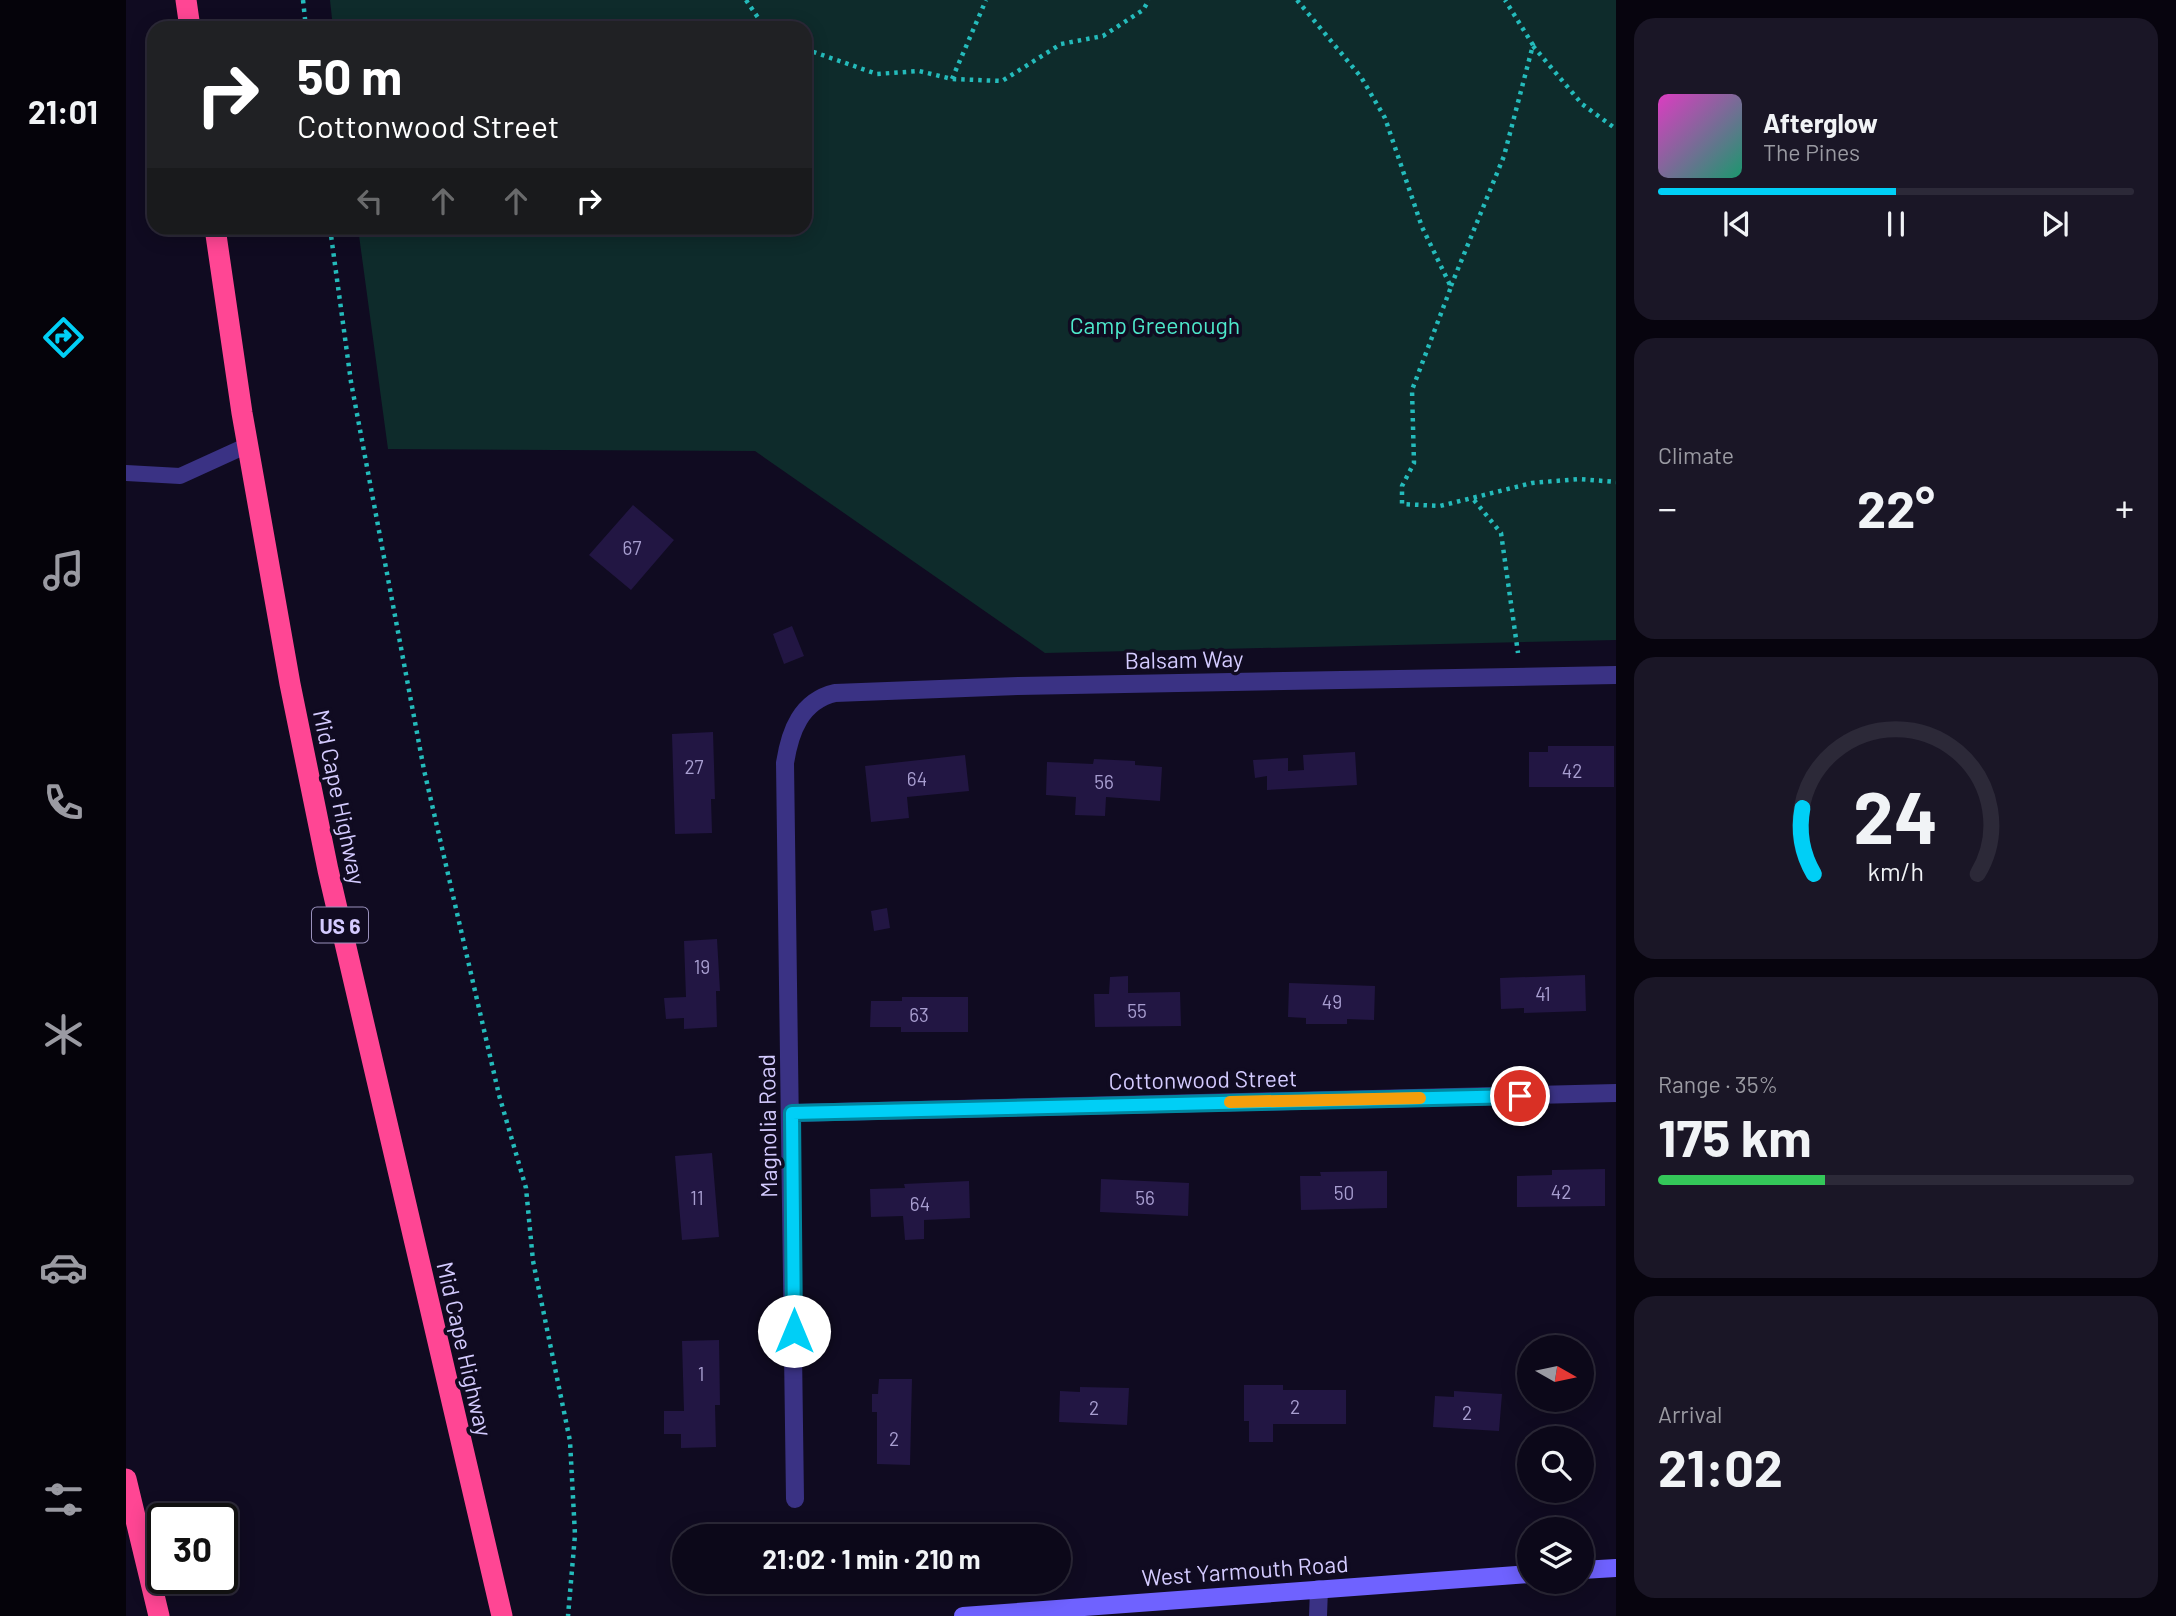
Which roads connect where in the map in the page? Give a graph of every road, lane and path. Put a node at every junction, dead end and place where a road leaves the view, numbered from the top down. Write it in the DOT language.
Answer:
graph roads {
  1 [pos="186,0"];
  2 [pos="303,0"];
  3 [pos="746,0"];
  4 [pos="986,0"];
  5 [pos="1149,0"];
  6 [pos="1297,0"];
  7 [pos="1505,0"];
  8 [pos="189,21"];
  9 [pos="305,21"];
  10 [pos="760,21"];
  11 [pos="1533,45"];
  12 [pos="812,51"];
  13 [pos="952,79"];
  14 [pos="1616,129"];
  15 [pos="216,235"];
  16 [pos="331,235"];
  17 [pos="1451,287"];
  18 [pos="248,445"];
  19 [pos="126,473"];
  20 [pos="1616,482"];
  21 [pos="1474,500"];
  22 [pos="1616,676"];
  23 [pos="1521,678"];
  24 [pos="786,753"];
  25 [pos="1616,1093"];
  26 [pos="792,1113"];
  27 [pos="126,1479"];
  28 [pos="795,1499"];
  29 [pos="1616,1568"];
  30 [pos="1594,1569"];
  31 [pos="1517,1575"];
  32 [pos="1319,1589"];
  33 [pos="159,1616"];
  34 [pos="502,1616"];
  35 [pos="568,1616"];
  36 [pos="963,1616"];
  37 [pos="1318,1616"];
  1 -- 8 [label="highway"];
  2 -- 9 [label="path"];
  3 -- 10 [label="path"];
  4 -- 13 [label="path"];
  5 -- 13 [label="path"];
  6 -- 17 [label="path"];
  7 -- 11 [label="path"];
  11 -- 14 [label="path"];
  11 -- 17 [label="path"];
  12 -- 13 [label="path"];
  15 -- 18 [label="highway, Mid Cape Highway / US 6"];
  16 -- 35 [label="path"];
  17 -- 21 [label="path"];
  18 -- 19 [label="lane"];
  18 -- 34 [label="highway, Mid Cape Highway / US 6"];
  20 -- 21 [label="path"];
  21 -- 23 [label="path"];
  22 -- 23 [label="street, Balsam Way"];
  23 -- 24 [label="street, Balsam Way"];
  24 -- 26 [label="street, Magnolia Road"];
  25 -- 26 [label="street, Cottonwood Street"];
  26 -- 28 [label="street, Magnolia Road"];
  27 -- 33 [label="highway"];
  29 -- 30 [label="main road"];
  31 -- 32 [label="main road, West Yarmouth Road"];
  32 -- 36 [label="main road, West Yarmouth Road"];
  32 -- 37 [label="street"];
}
